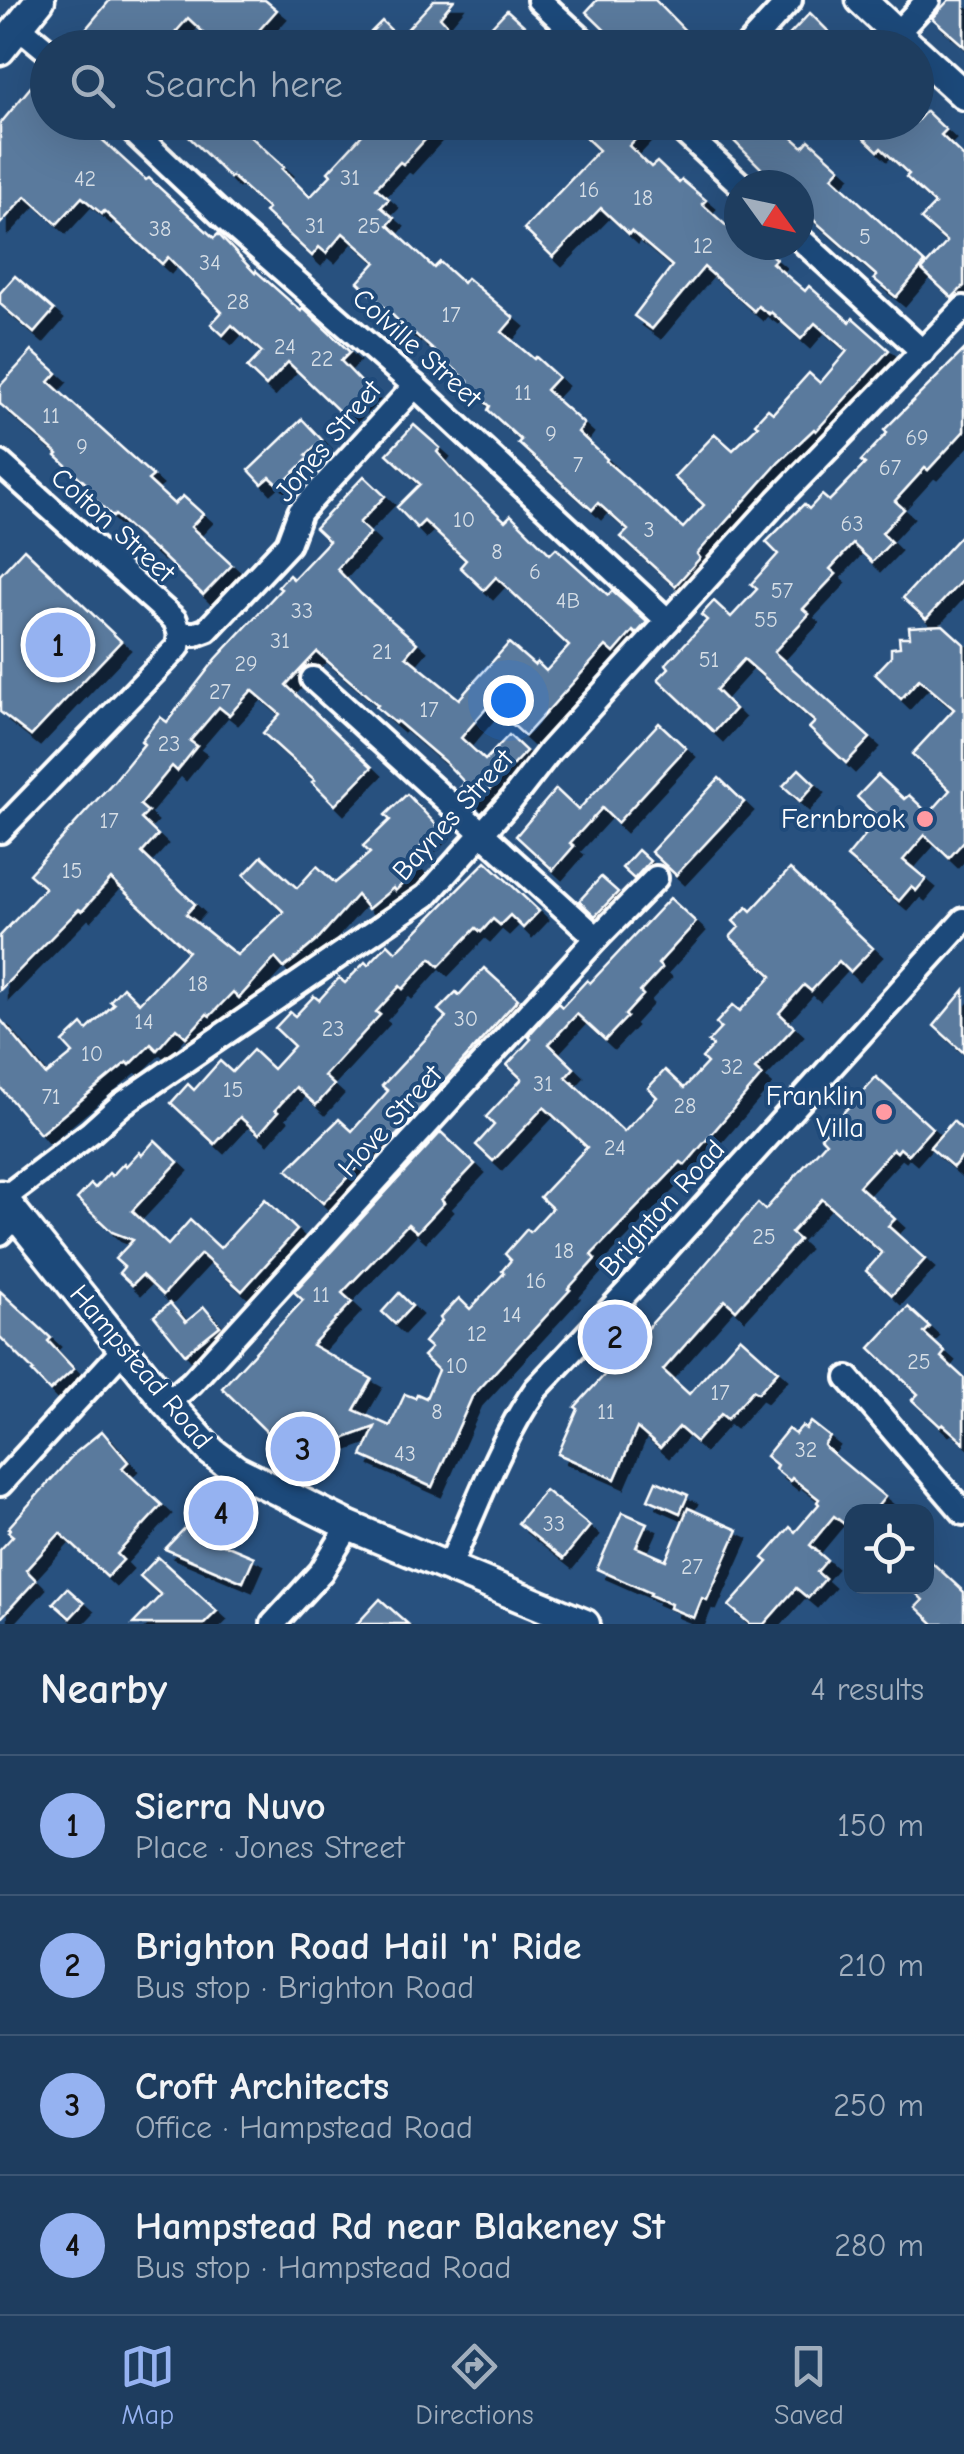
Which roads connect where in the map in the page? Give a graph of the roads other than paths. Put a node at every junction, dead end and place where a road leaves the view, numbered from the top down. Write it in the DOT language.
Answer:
graph roads {
  1 [pos="40,0"];
  2 [pos="539,0"];
  3 [pos="790,0"];
  4 [pos="861,0"];
  5 [pos="928,0"];
  6 [pos="19,26"];
  7 [pos="572,30"];
  8 [pos="762,30"];
  9 [pos="893,30"];
  10 [pos="914,30"];
  11 [pos="30,35"];
  12 [pos="0,50"];
  13 [pos="934,68"];
  14 [pos="964,96"];
  15 [pos="142,140"];
  16 [pos="693,140"];
  17 [pos="725,170"];
  18 [pos="814,252"];
  19 [pos="964,308"];
  20 [pos="923,352"];
  21 [pos="415,386"];
  22 [pos="0,464"];
  23 [pos="668,621"];
  24 [pos="180,634"];
  25 [pos="312,679"];
  26 [pos="0,831"];
  27 [pos="482,832"];
  28 [pos="656,878"];
  29 [pos="961,928"];
  30 [pos="597,938"];
  31 [pos="5,1211"];
  32 [pos="124,1350"];
  33 [pos="848,1378"];
  34 [pos="167,1403"];
  35 [pos="0,1484"];
  36 [pos="964,1512"];
  37 [pos="349,1526"];
  38 [pos="450,1567"];
  39 [pos="273,1624"];
  40 [pos="584,1624"];
  1 -- 6 [label="street"];
  2 -- 7 [label="street"];
  3 -- 8 [label="street"];
  4 -- 9 [label="street"];
  5 -- 10 [label="street"];
  6 -- 11 [label="street"];
  6 -- 12 [label="street"];
  13 -- 14 [label="street"];
  15 -- 21 [label="street, Colville Street"];
  16 -- 17 [label="street"];
  18 -- 20 [label="street"];
  19 -- 20 [label="street, Baynes Street"];
  20 -- 23 [label="street, Baynes Street"];
  21 -- 23 [label="street, Colville Street"];
  21 -- 24 [label="street, Jones Street"];
  22 -- 24 [label="street, Colton Street"];
  23 -- 27 [label="street, Baynes Street"];
  24 -- 26 [label="street, Jones Street"];
  25 -- 27 [label="street"];
  27 -- 30 [label="street"];
  27 -- 31 [label="street, Baynes Street"];
  28 -- 30 [label="street, Hove Street"];
  29 -- 38 [label="street, Brighton Road"];
  30 -- 34 [label="street, Hove Street"];
  31 -- 32 [label="street, Hampstead Road"];
  32 -- 34 [label="street, Hampstead Road"];
  32 -- 35 [label="street"];
  33 -- 36 [label="street"];
  34 -- 37 [label="street, Hampstead Road"];
  37 -- 38 [label="street, Hampstead Road"];
  37 -- 39 [label="street"];
  38 -- 40 [label="street, Hampstead Road"];
}
